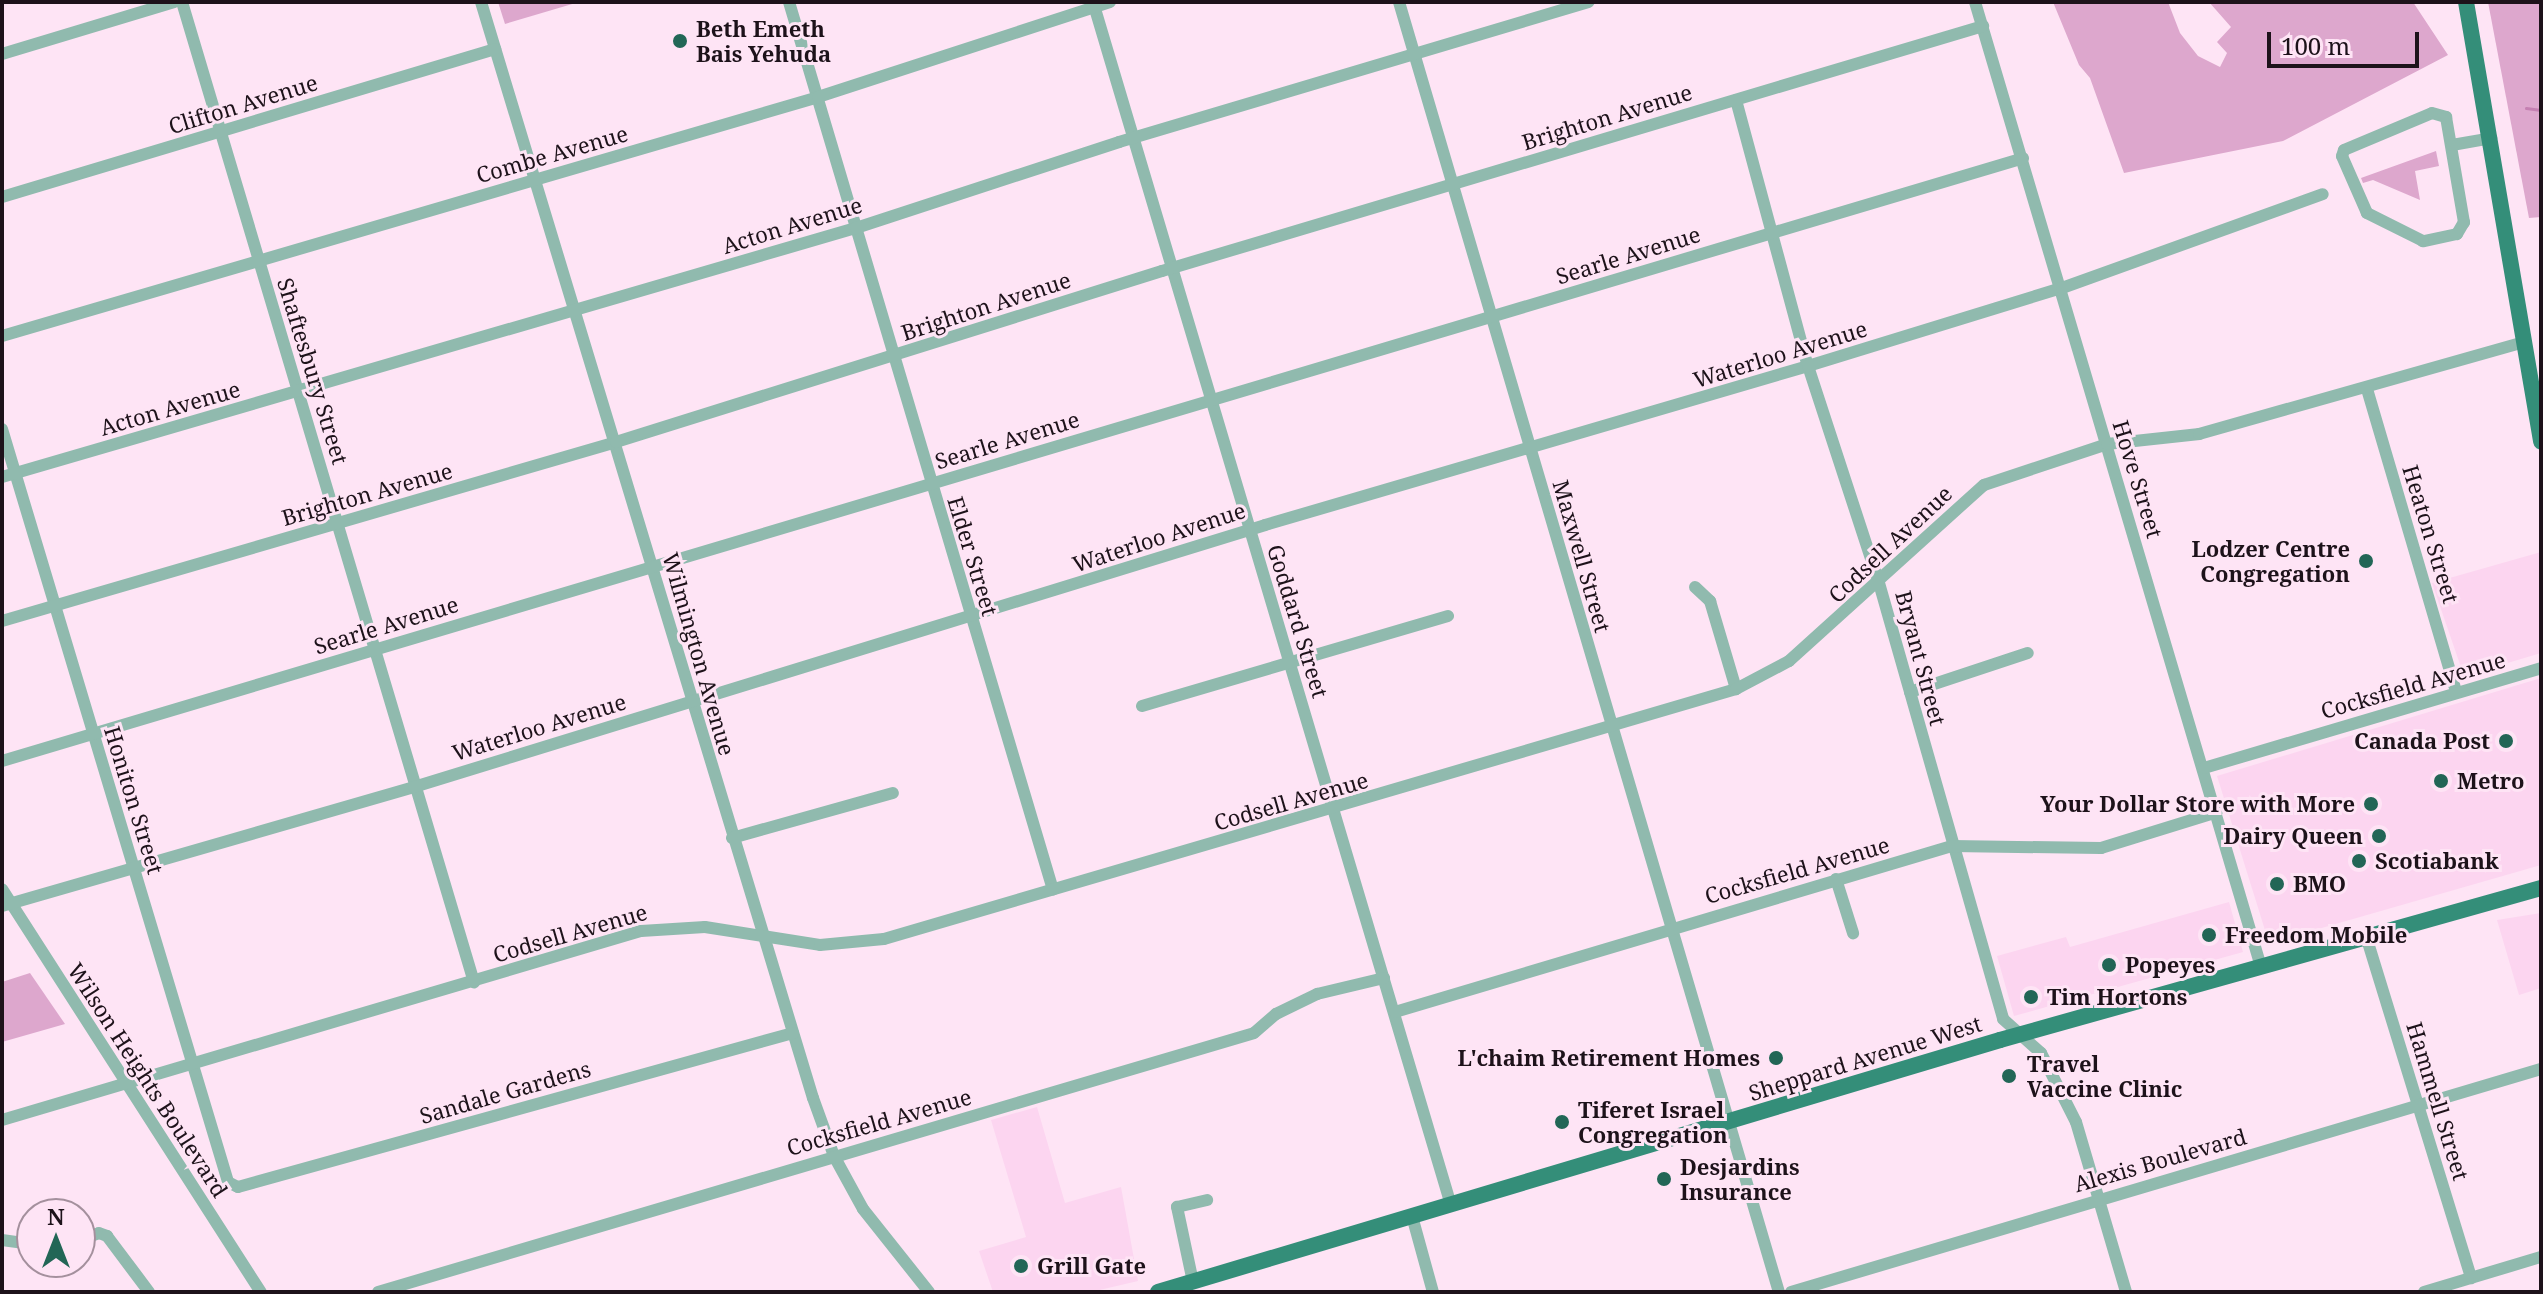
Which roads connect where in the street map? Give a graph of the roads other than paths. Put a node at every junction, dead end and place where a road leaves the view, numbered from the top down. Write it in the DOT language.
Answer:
graph roads {
  1 [pos="174,2"];
  2 [pos="182,2"];
  3 [pos="481,2"];
  4 [pos="789,2"];
  5 [pos="1110,2"];
  6 [pos="1399,2"];
  7 [pos="1589,2"];
  8 [pos="1975,2"];
  9 [pos="2466,2"];
  10 [pos="1094,4"];
  11 [pos="1983,26"];
  12 [pos="495,49"];
  13 [pos="1414,53"];
  14 [pos="2,54"];
  15 [pos="818,97"];
  16 [pos="1736,100"];
  17 [pos="221,131"];
  18 [pos="1134,137"];
  19 [pos="2491,138"];
  20 [pos="2452,145"];
  21 [pos="2023,158"];
  22 [pos="534,181"];
  23 [pos="1452,184"];
  24 [pos="2323,194"];
  25 [pos="2,197"];
  26 [pos="856,228"];
  27 [pos="1773,233"];
  28 [pos="259,260"];
  29 [pos="1172,268"];
  30 [pos="2062,288"];
  31 [pos="574,310"];
  32 [pos="1492,317"];
  33 [pos="2,336"];
  34 [pos="2524,342"];
  35 [pos="894,356"];
  36 [pos="1808,366"];
  37 [pos="2367,389"];
  38 [pos="297,392"];
  39 [pos="1211,400"];
  40 [pos="2,429"];
  41 [pos="616,442"];
  42 [pos="2541,442"];
  43 [pos="2107,444"];
  44 [pos="1530,450"];
  45 [pos="8,475"];
  46 [pos="931,484"];
  47 [pos="338,524"];
  48 [pos="1250,530"];
  49 [pos="652,567"];
  50 [pos="1879,583"];
  51 [pos="1695,587"];
  52 [pos="54,608"];
  53 [pos="1448,616"];
  54 [pos="971,617"];
  55 [pos="2,621"];
  56 [pos="373,650"];
  57 [pos="2028,653"];
  58 [pos="1291,664"];
  59 [pos="2541,668"];
  60 [pos="1736,689"];
  61 [pos="2456,691"];
  62 [pos="1910,692"];
  63 [pos="692,701"];
  64 [pos="1142,706"];
  65 [pos="1611,727"];
  66 [pos="92,734"];
  67 [pos="2,761"];
  68 [pos="2204,768"];
  69 [pos="414,787"];
  70 [pos="893,793"];
  71 [pos="1333,810"];
  72 [pos="2217,812"];
  73 [pos="732,838"];
  74 [pos="1952,846"];
  75 [pos="133,866"];
  76 [pos="1836,879"];
  77 [pos="2541,888"];
  78 [pos="2,889"];
  79 [pos="1053,890"];
  80 [pos="6,904"];
  81 [pos="1674,927"];
  82 [pos="1853,933"];
  83 [pos="2366,936"];
  84 [pos="763,939"];
  85 [pos="2261,967"];
  86 [pos="1384,978"];
  87 [pos="474,982"];
  88 [pos="1395,1012"];
  89 [pos="793,1033"];
  90 [pos="2023,1036"];
  91 [pos="193,1066"];
  92 [pos="2541,1069"];
  93 [pos="128,1086"];
  94 [pos="2419,1105"];
  95 [pos="2,1120"];
  96 [pos="1729,1121"];
  97 [pos="834,1156"];
  98 [pos="228,1182"];
  99 [pos="2099,1199"];
  100 [pos="1207,1200"];
  101 [pos="1451,1205"];
  102 [pos="1412,1216"];
  103 [pos="96,1234"];
  104 [pos="2541,1257"];
  105 [pos="2471,1278"];
  106 [pos="1193,1282"];
  107 [pos="149,1292"];
  108 [pos="261,1292"];
  109 [pos="378,1292"];
  110 [pos="929,1292"];
  111 [pos="1158,1292"];
  112 [pos="1433,1292"];
  113 [pos="1779,1292"];
  114 [pos="1791,1292"];
  115 [pos="2126,1292"];
  116 [pos="2424,1292"];
  1 -- 14 [label="street"];
  2 -- 17 [label="street, Shaftesbury Street"];
  3 -- 12 [label="street, Wilmington Avenue"];
  4 -- 15 [label="street, Elder Street"];
  5 -- 10 [label="street, Combe Avenue"];
  6 -- 13 [label="street, Maxwell Street"];
  7 -- 13 [label="street, Acton Avenue"];
  8 -- 11 [label="street, Hove Street"];
  9 -- 19 [label="main road"];
  10 -- 15 [label="street, Combe Avenue"];
  10 -- 18 [label="street, Goddard Street"];
  11 -- 16 [label="street, Brighton Avenue"];
  11 -- 21 [label="street, Hove Street"];
  12 -- 17 [label="street, Clifton Avenue"];
  12 -- 22 [label="street, Wilmington Avenue"];
  13 -- 18 [label="street, Acton Avenue"];
  13 -- 23 [label="street, Maxwell Street"];
  15 -- 22 [label="street, Combe Avenue"];
  15 -- 26 [label="street, Elder Street"];
  16 -- 23 [label="street, Brighton Avenue"];
  16 -- 27 [label="street, Bryant Street"];
  17 -- 25 [label="street, Clifton Avenue"];
  17 -- 28 [label="street, Shaftesbury Street"];
  18 -- 26 [label="street, Acton Avenue"];
  18 -- 29 [label="street, Goddard Street"];
  19 -- 20 [label="street"];
  19 -- 34 [label="main road"];
  20 -- 20 [label="street"];
  21 -- 27 [label="street, Searle Avenue"];
  21 -- 30 [label="street, Hove Street"];
  22 -- 28 [label="street, Combe Avenue"];
  22 -- 31 [label="street, Wilmington Avenue"];
  23 -- 29 [label="street, Brighton Avenue"];
  23 -- 32 [label="street, Maxwell Street"];
  24 -- 30 [label="street, Waterloo Avenue"];
  26 -- 31 [label="street, Acton Avenue"];
  26 -- 35 [label="street, Elder Street"];
  27 -- 32 [label="street, Searle Avenue"];
  27 -- 36 [label="street, Bryant Street"];
  28 -- 33 [label="street, Combe Avenue"];
  28 -- 38 [label="street, Shaftesbury Street"];
  29 -- 35 [label="street, Brighton Avenue"];
  29 -- 39 [label="street, Goddard Street"];
  30 -- 36 [label="street, Waterloo Avenue"];
  30 -- 43 [label="street, Hove Street"];
  31 -- 38 [label="street, Acton Avenue"];
  31 -- 41 [label="street, Wilmington Avenue"];
  32 -- 39 [label="street, Searle Avenue"];
  32 -- 44 [label="street, Maxwell Street"];
  34 -- 37 [label="street, Codsell Avenue"];
  34 -- 42 [label="main road"];
  35 -- 41 [label="street, Brighton Avenue"];
  35 -- 46 [label="street, Elder Street"];
  36 -- 44 [label="street, Waterloo Avenue"];
  36 -- 50 [label="street, Bryant Street"];
  37 -- 43 [label="street, Codsell Avenue"];
  37 -- 61 [label="street, Heaton Street"];
  38 -- 45 [label="street, Acton Avenue"];
  38 -- 47 [label="street, Shaftesbury Street"];
  39 -- 46 [label="street, Searle Avenue"];
  39 -- 48 [label="street, Goddard Street"];
  40 -- 45 [label="street, Honiton Street"];
  41 -- 47 [label="street, Brighton Avenue"];
  41 -- 49 [label="street, Wilmington Avenue"];
  43 -- 50 [label="street, Codsell Avenue"];
  43 -- 68 [label="street, Hove Street"];
  44 -- 48 [label="street, Waterloo Avenue"];
  44 -- 65 [label="street, Maxwell Street"];
  45 -- 52 [label="street, Honiton Street"];
  46 -- 49 [label="street, Searle Avenue"];
  46 -- 54 [label="street, Elder Street"];
  47 -- 52 [label="street, Brighton Avenue"];
  47 -- 56 [label="street, Shaftesbury Street"];
  48 -- 54 [label="street, Waterloo Avenue"];
  48 -- 58 [label="street, Goddard Street"];
  49 -- 56 [label="street, Searle Avenue"];
  49 -- 63 [label="street, Wilmington Avenue"];
  50 -- 60 [label="street, Codsell Avenue"];
  50 -- 62 [label="street, Bryant Street"];
  51 -- 60 [label="street"];
  52 -- 55 [label="street, Brighton Avenue"];
  52 -- 66 [label="street, Honiton Street"];
  53 -- 58 [label="street"];
  54 -- 63 [label="street, Waterloo Avenue"];
  54 -- 79 [label="street, Elder Street"];
  56 -- 66 [label="street, Searle Avenue"];
  56 -- 69 [label="street, Shaftesbury Street"];
  57 -- 62 [label="street"];
  58 -- 64 [label="street"];
  58 -- 71 [label="street, Goddard Street"];
  59 -- 61 [label="street, Cocksfield Avenue"];
  60 -- 65 [label="street, Codsell Avenue"];
  61 -- 68 [label="street, Cocksfield Avenue"];
  62 -- 74 [label="street, Bryant Street"];
  63 -- 69 [label="street, Waterloo Avenue"];
  63 -- 73 [label="street, Wilmington Avenue"];
  65 -- 71 [label="street, Codsell Avenue"];
  65 -- 81 [label="street, Maxwell Street"];
  66 -- 67 [label="street, Searle Avenue"];
  66 -- 75 [label="street, Honiton Street"];
  68 -- 72 [label="street, Hove Street"];
  69 -- 75 [label="street, Waterloo Avenue"];
  69 -- 87 [label="street, Shaftesbury Street"];
  70 -- 73 [label="street"];
  71 -- 79 [label="street, Codsell Avenue"];
  71 -- 86 [label="street, Goddard Street"];
  72 -- 74 [label="street, Cocksfield Avenue"];
  72 -- 85 [label="street, Hove Street"];
  73 -- 84 [label="street, Wilmington Avenue"];
  74 -- 76 [label="street, Cocksfield Avenue"];
  74 -- 90 [label="street, Bryant Street"];
  75 -- 80 [label="street, Waterloo Avenue"];
  75 -- 91 [label="street, Honiton Street"];
  76 -- 81 [label="street, Cocksfield Avenue"];
  76 -- 82 [label="street"];
  77 -- 83 [label="main road, Sheppard Avenue West"];
  78 -- 80 [label="street, Wilson Heights Boulevard"];
  79 -- 84 [label="street, Codsell Avenue"];
  80 -- 93 [label="street, Wilson Heights Boulevard"];
  81 -- 88 [label="street, Cocksfield Avenue"];
  81 -- 96 [label="street, Maxwell Street"];
  83 -- 85 [label="main road, Sheppard Avenue West"];
  83 -- 94 [label="street, Hammell Street"];
  84 -- 87 [label="street, Codsell Avenue"];
  84 -- 89 [label="street, Wilmington Avenue"];
  85 -- 90 [label="main road, Sheppard Avenue West"];
  86 -- 88 [label="street, Goddard Street"];
  86 -- 97 [label="street, Cocksfield Avenue"];
  87 -- 91 [label="street, Codsell Avenue"];
  88 -- 101 [label="street, Goddard Street"];
  89 -- 97 [label="street, Wilmington Avenue"];
  89 -- 98 [label="street, Sandale Gardens"];
  90 -- 96 [label="main road, Sheppard Avenue West"];
  90 -- 99 [label="street, Bryant Street"];
  91 -- 93 [label="street, Codsell Avenue"];
  91 -- 98 [label="street, Honiton Street"];
  92 -- 94 [label="street, Alexis Boulevard"];
  93 -- 95 [label="street, Codsell Avenue"];
  93 -- 108 [label="street, Wilson Heights Boulevard"];
  94 -- 99 [label="street, Alexis Boulevard"];
  94 -- 105 [label="street, Hammell Street"];
  96 -- 101 [label="main road, Sheppard Avenue West"];
  96 -- 113 [label="street, Maxwell Street"];
  97 -- 109 [label="street, Cocksfield Avenue"];
  97 -- 110 [label="street, Wilmington Avenue"];
  99 -- 114 [label="street, Alexis Boulevard"];
  99 -- 115 [label="street, Bryant Street"];
  100 -- 106 [label="street"];
  101 -- 102 [label="main road, Sheppard Avenue West"];
  102 -- 106 [label="main road, Sheppard Avenue West"];
  102 -- 112 [label="street"];
  103 -- 107 [label="street"];
  104 -- 105 [label="street"];
  105 -- 116 [label="street"];
  106 -- 111 [label="main road, Sheppard Avenue West"];
}
